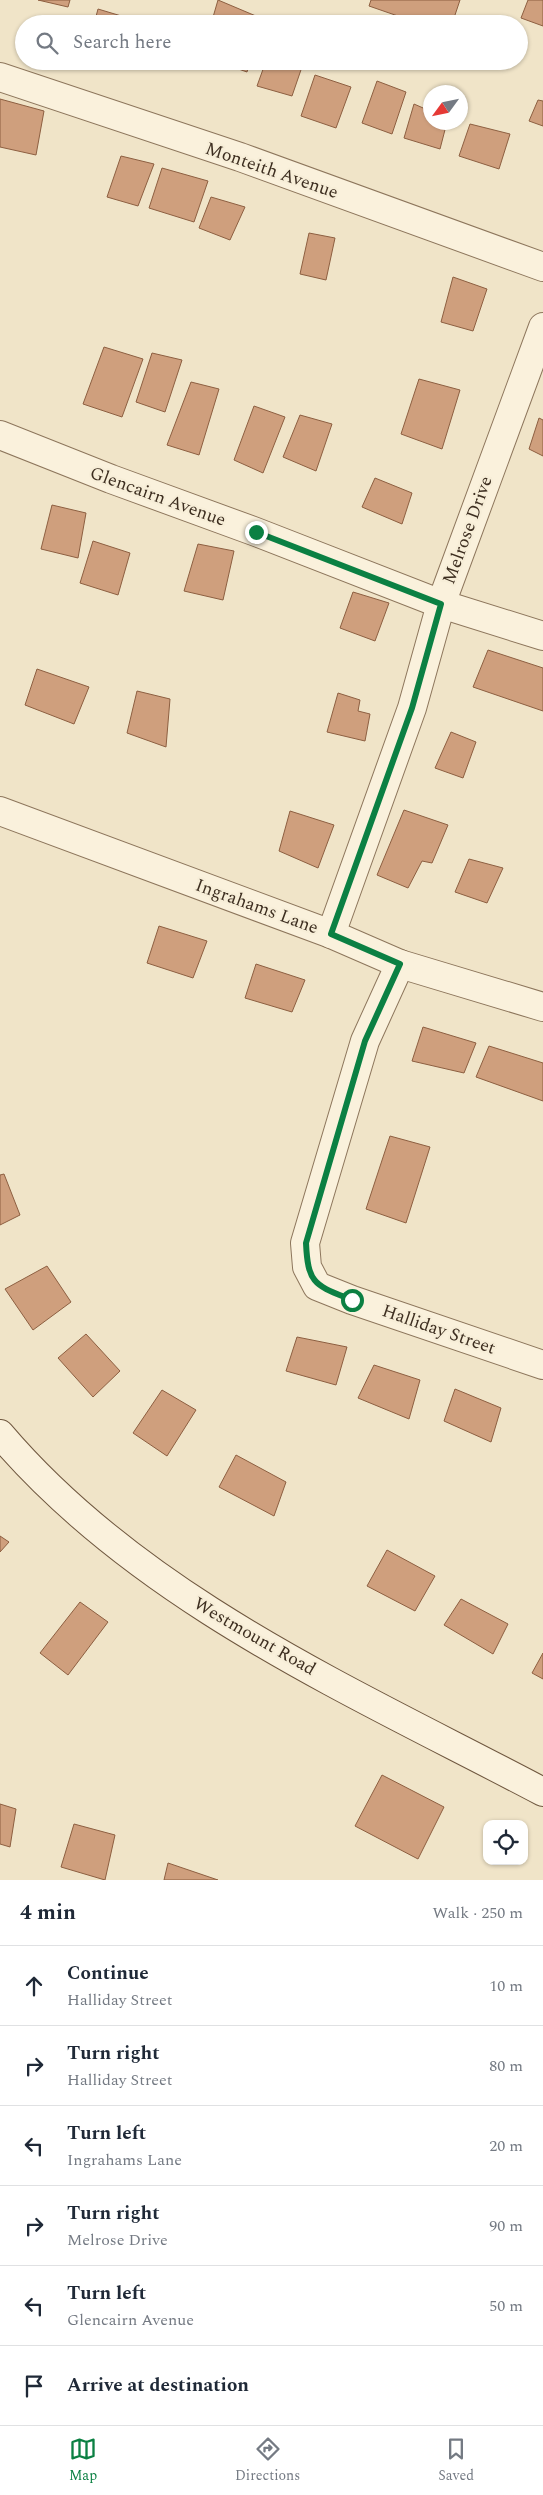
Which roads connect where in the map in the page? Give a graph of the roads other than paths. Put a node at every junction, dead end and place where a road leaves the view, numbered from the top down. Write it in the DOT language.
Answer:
graph roads {
  1 [pos="0,77"];
  2 [pos="543,267"];
  3 [pos="543,326"];
  4 [pos="0,435"];
  5 [pos="441,604"];
  6 [pos="543,636"];
  7 [pos="0,811"];
  8 [pos="331,934"];
  9 [pos="400,964"];
  10 [pos="543,1007"];
  11 [pos="543,1365"];
  12 [pos="0,1434"];
  13 [pos="543,1792"];
  1 -- 2 [label="street, Monteith Avenue"];
  3 -- 5 [label="street, Melrose Drive"];
  4 -- 5 [label="street, Glencairn Avenue"];
  5 -- 6 [label="street, Glencairn Avenue"];
  5 -- 8 [label="street, Melrose Drive"];
  7 -- 8 [label="street, Ingrahams Lane"];
  8 -- 9 [label="street, Ingrahams Lane"];
  9 -- 10 [label="street, Ingrahams Lane"];
  9 -- 11 [label="street, Halliday Street"];
  12 -- 13 [label="street, Westmount Road"];
}
